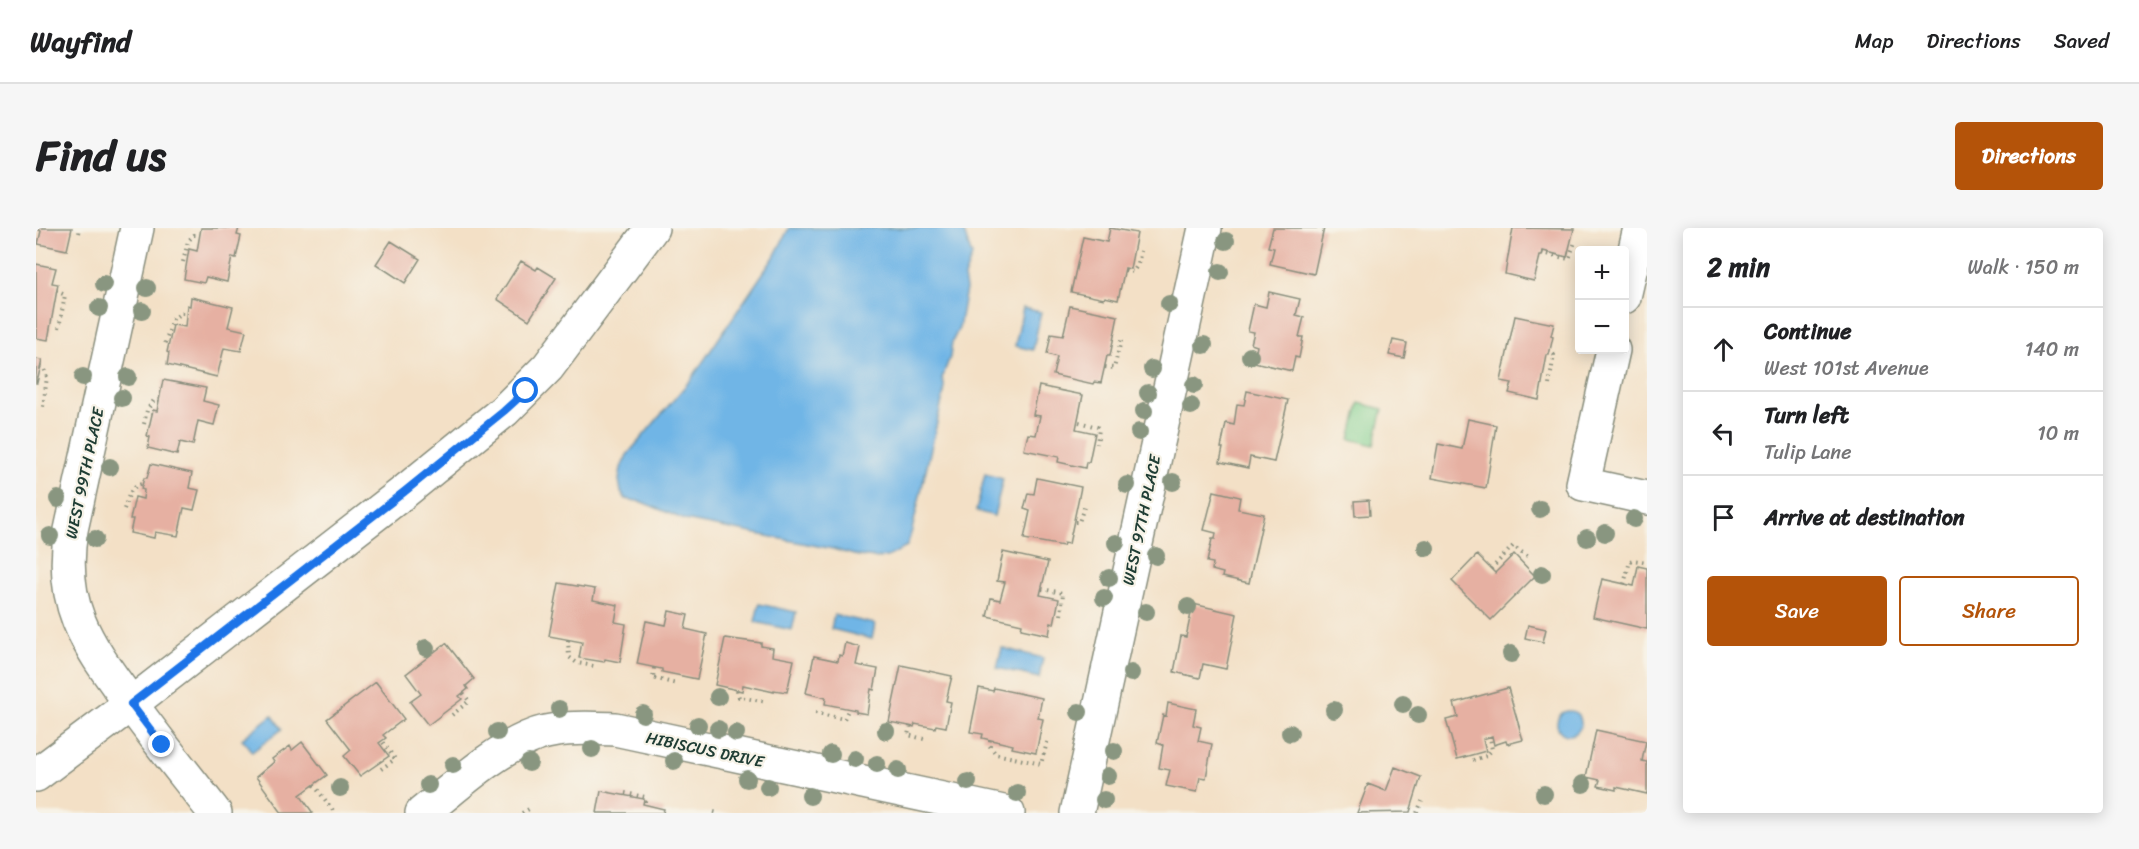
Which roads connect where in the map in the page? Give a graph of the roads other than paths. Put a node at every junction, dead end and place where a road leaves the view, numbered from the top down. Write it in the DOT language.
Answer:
graph roads {
  1 [pos="137,228"];
  2 [pos="652,228"];
  3 [pos="1205,228"];
  4 [pos="1640,228"];
  5 [pos="1629,275"];
  6 [pos="1612,354"];
  7 [pos="1647,498"];
  8 [pos="131,704"];
  9 [pos="36,775"];
  10 [pos="215,813"];
  11 [pos="423,813"];
  12 [pos="1008,813"];
  13 [pos="1077,813"];
  1 -- 8 [label="street, WEST 99TH PLACE"];
  2 -- 8 [label="street"];
  3 -- 13 [label="street, WEST 97TH PLACE"];
  4 -- 5 [label="street"];
  6 -- 7 [label="street"];
  8 -- 9 [label="street"];
  8 -- 10 [label="street, WEST 99TH PLACE"];
  11 -- 12 [label="street, HIBISCUS DRIVE"];
}
